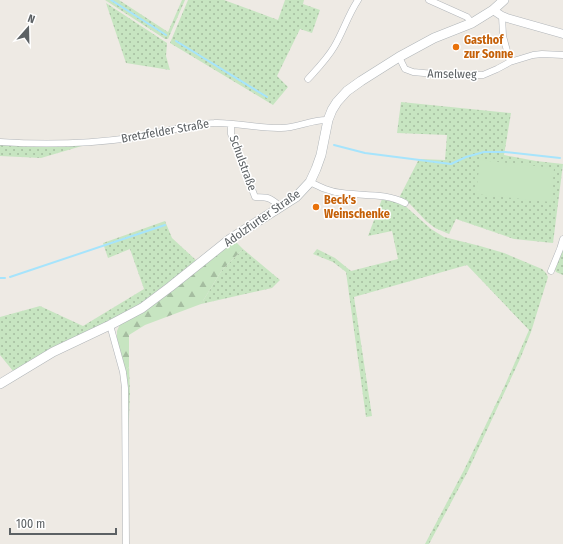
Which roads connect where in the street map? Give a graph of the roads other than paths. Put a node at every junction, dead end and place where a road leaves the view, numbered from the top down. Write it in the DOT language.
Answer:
graph roads {
  1 [pos="358,0"];
  2 [pos="429,0"];
  3 [pos="504,0"];
  4 [pos="494,10"];
  5 [pos="502,16"];
  6 [pos="472,23"];
  7 [pos="563,34"];
  8 [pos="563,55"];
  9 [pos="399,58"];
  10 [pos="510,62"];
  11 [pos="308,79"];
  12 [pos="328,120"];
  13 [pos="231,124"];
  14 [pos="0,142"];
  15 [pos="310,182"];
  16 [pos="406,203"];
  17 [pos="281,207"];
  18 [pos="563,240"];
  19 [pos="551,271"];
  20 [pos="110,325"];
  21 [pos="0,384"];
  22 [pos="126,544"];
  1 -- 11 [label="street"];
  2 -- 6 [label="street"];
  3 -- 4 [label="main road, Adolzfurter Straße"];
  4 -- 5 [label="street"];
  4 -- 6 [label="main road, Adolzfurter Straße"];
  5 -- 7 [label="street"];
  5 -- 10 [label="street"];
  6 -- 9 [label="main road, Adolzfurter Straße"];
  8 -- 10 [label="street, Amselweg"];
  9 -- 10 [label="street, Amselweg"];
  9 -- 12 [label="main road, Adolzfurter Straße"];
  12 -- 13 [label="street, Bretzfelder Straße"];
  12 -- 15 [label="main road, Adolzfurter Straße"];
  13 -- 14 [label="street, Bretzfelder Straße"];
  13 -- 17 [label="street, Schulstraße"];
  15 -- 16 [label="street"];
  15 -- 17 [label="main road, Adolzfurter Straße"];
  17 -- 20 [label="main road, Adolzfurter Straße"];
  18 -- 19 [label="street"];
  20 -- 21 [label="main road, Adolzfurter Straße"];
  20 -- 22 [label="street"];
}
